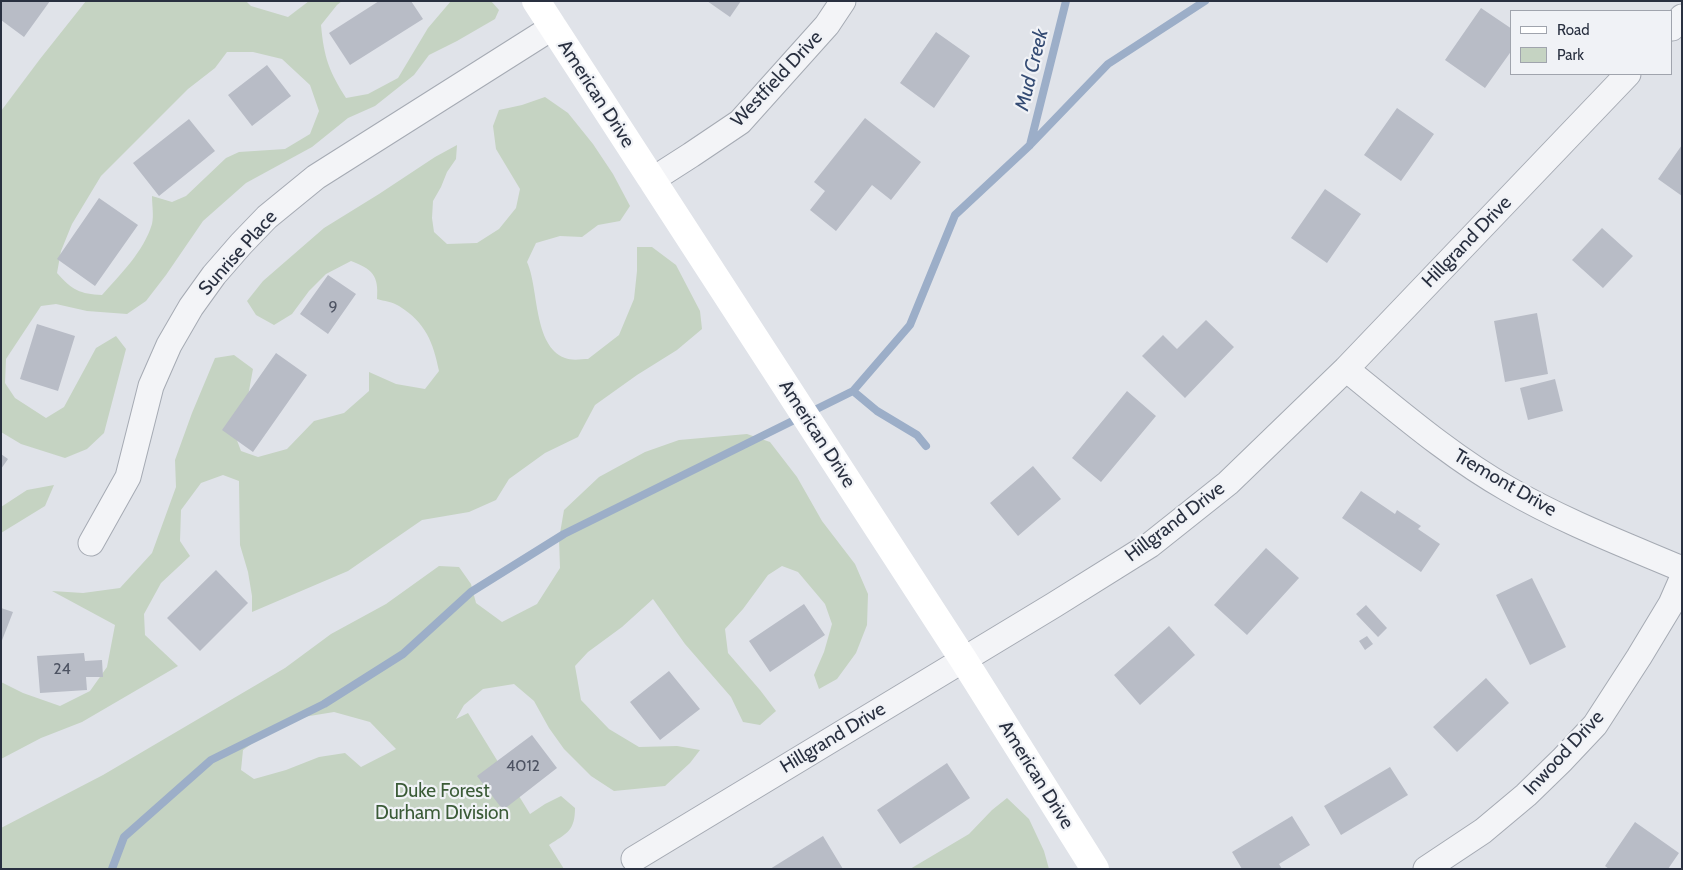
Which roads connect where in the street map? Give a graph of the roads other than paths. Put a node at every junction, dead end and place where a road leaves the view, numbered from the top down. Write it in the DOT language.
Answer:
graph roads {
  1 [pos="536,1"];
  2 [pos="843,1"];
  3 [pos="1682,17"];
  4 [pos="1673,27"];
  5 [pos="553,28"];
  6 [pos="1627,75"];
  7 [pos="652,180"];
  8 [pos="1346,369"];
  9 [pos="92,543"];
  10 [pos="1682,569"];
  11 [pos="1682,579"];
  12 [pos="963,659"];
  13 [pos="634,859"];
  14 [pos="1095,869"];
  15 [pos="1426,869"];
  1 -- 5 [label="street, American Drive"];
  2 -- 7 [label="street, Westfield Drive"];
  3 -- 4 [label="street"];
  5 -- 7 [label="street, American Drive"];
  5 -- 9 [label="street, Sunrise Place"];
  6 -- 8 [label="street, Hillgrand Drive"];
  7 -- 12 [label="street, American Drive"];
  8 -- 10 [label="street, Tremont Drive"];
  8 -- 12 [label="street, Hillgrand Drive"];
  11 -- 15 [label="street, Inwood Drive"];
  12 -- 13 [label="street, Hillgrand Drive"];
  12 -- 14 [label="street, American Drive"];
}
